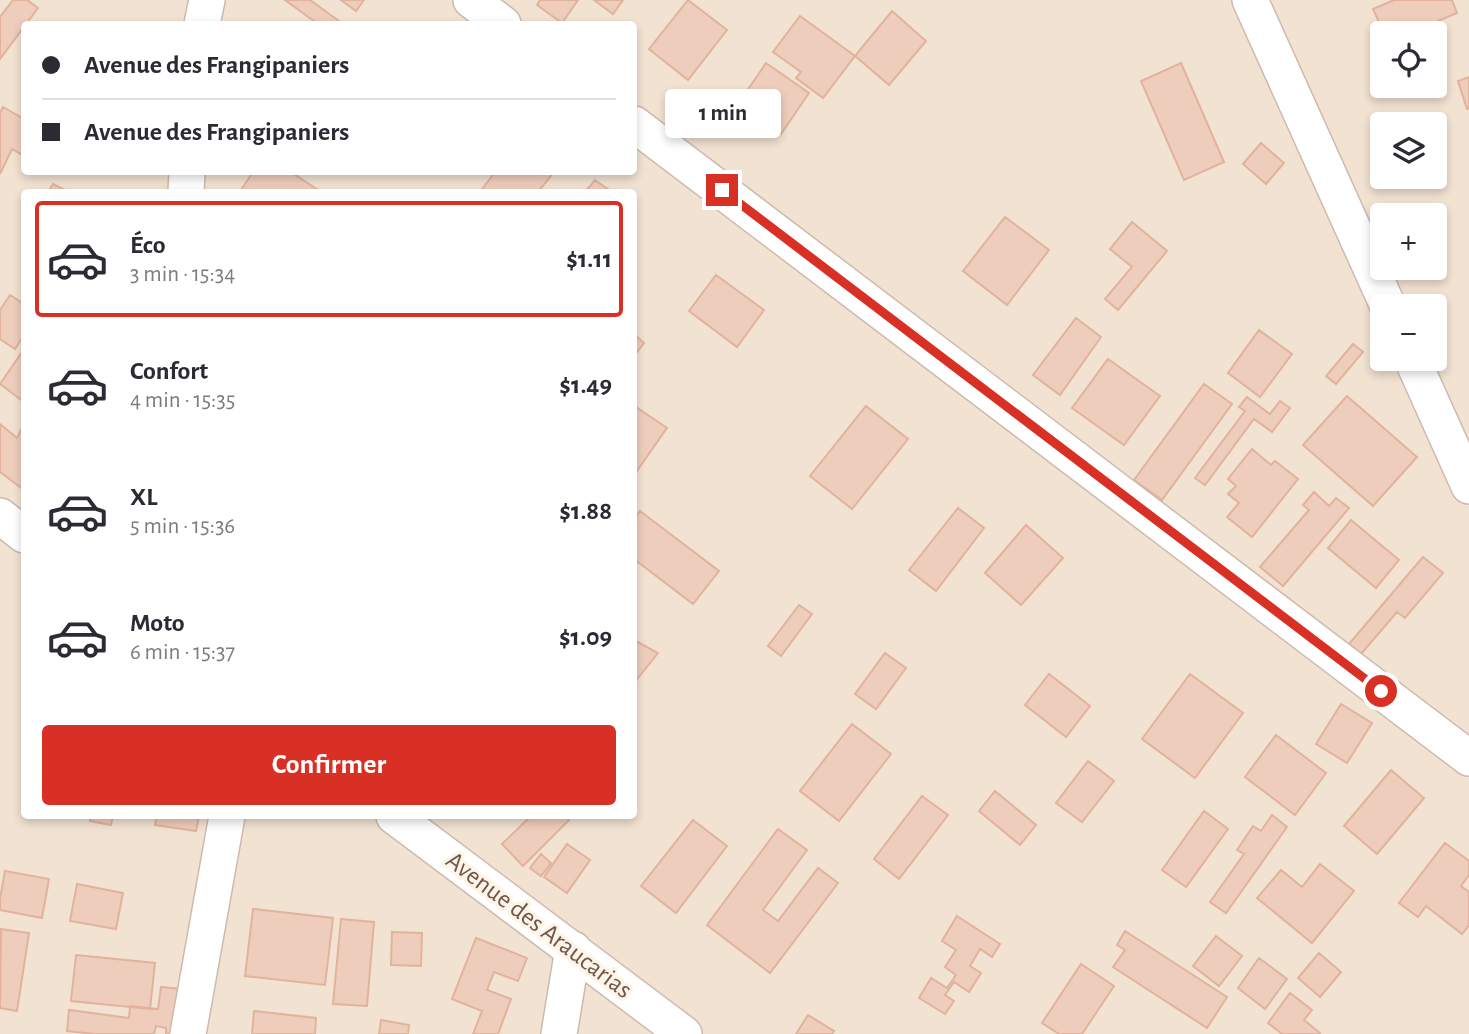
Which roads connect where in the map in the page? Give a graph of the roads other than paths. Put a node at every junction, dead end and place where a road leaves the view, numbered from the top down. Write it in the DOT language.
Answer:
graph roads {
  1 [pos="207,0"];
  2 [pos="471,0"];
  3 [pos="1250,0"];
  4 [pos="203,21"];
  5 [pos="499,21"];
  6 [pos="637,126"];
  7 [pos="1383,294"];
  8 [pos="1417,371"];
  9 [pos="1469,486"];
  10 [pos="0,516"];
  11 [pos="21,533"];
  12 [pos="1469,758"];
  13 [pos="226,819"];
  14 [pos="398,819"];
  15 [pos="573,949"];
  16 [pos="188,1034"];
  17 [pos="559,1034"];
  18 [pos="684,1034"];
  1 -- 4 [label="street"];
  2 -- 5 [label="street"];
  3 -- 7 [label="street"];
  6 -- 12 [label="street"];
  8 -- 9 [label="street"];
  10 -- 11 [label="street"];
  13 -- 16 [label="street"];
  14 -- 15 [label="street, Avenue des Araucarias"];
  15 -- 17 [label="street"];
  15 -- 18 [label="street, Avenue des Araucarias"];
}
